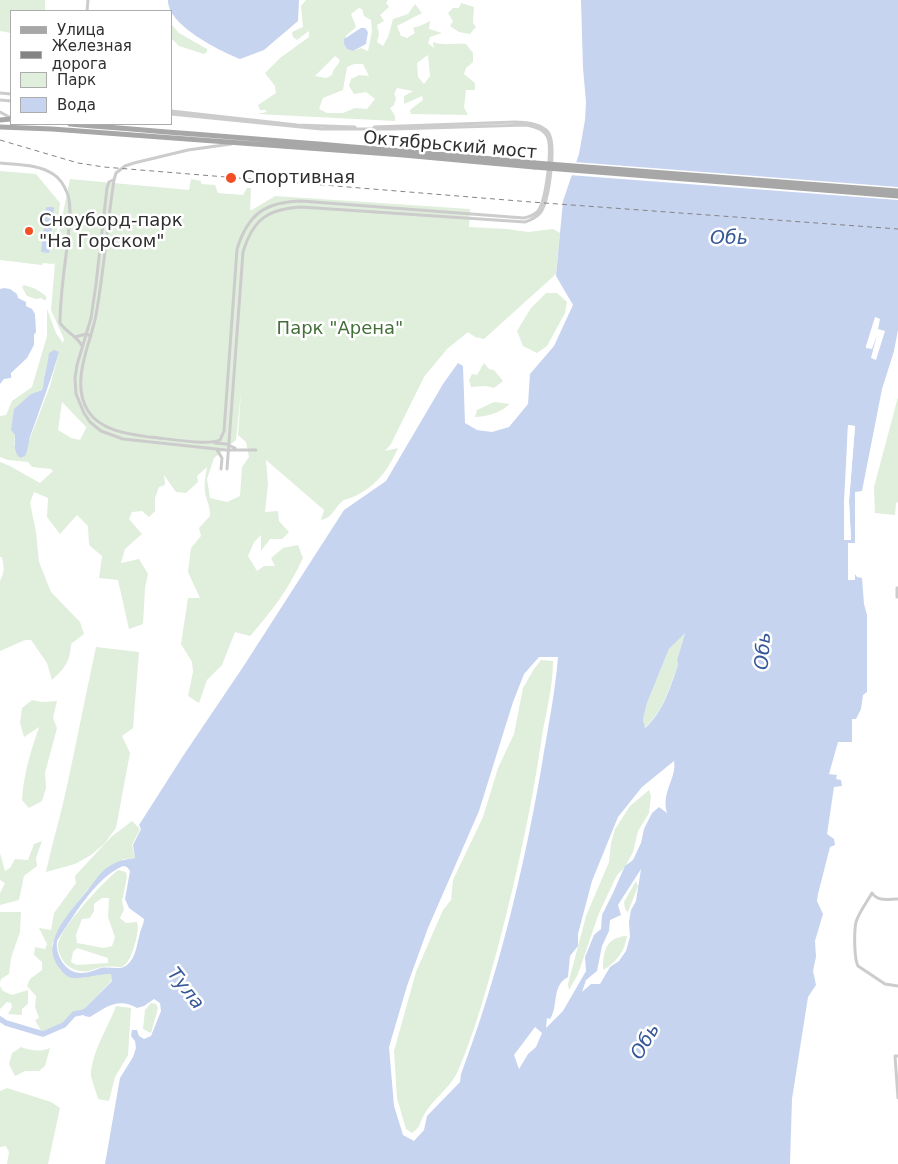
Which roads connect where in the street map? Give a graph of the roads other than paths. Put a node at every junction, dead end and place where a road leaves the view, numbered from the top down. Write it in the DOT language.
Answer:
graph roads {
  1 [pos="172,112"];
  2 [pos="172,112"];
  3 [pos="82,125"];
  4 [pos="0,127"];
  5 [pos="238,143"];
  6 [pos="0,164"];
  7 [pos="534,165"];
  8 [pos="898,191"];
  9 [pos="898,196"];
  10 [pos="103,244"];
  11 [pos="233,299"];
  12 [pos="238,300"];
  13 [pos="86,334"];
  14 [pos="91,336"];
  15 [pos="74,337"];
  16 [pos="82,349"];
  17 [pos="230,357"];
  18 [pos="234,357"];
  19 [pos="77,365"];
  20 [pos="82,366"];
  21 [pos="138,435"];
  22 [pos="223,435"];
  23 [pos="229,437"];
  24 [pos="186,440"];
  25 [pos="136,441"];
  26 [pos="211,442"];
  27 [pos="186,446"];
  28 [pos="225,447"];
  29 [pos="214,448"];
  30 [pos="236,449"];
  31 [pos="256,450"];
  32 [pos="222,458"];
  33 [pos="228,458"];
  34 [pos="221,469"];
  35 [pos="227,469"];
  36 [pos="898,588"];
  37 [pos="896,597"];
  38 [pos="898,899"];
  39 [pos="898,986"];
  40 [pos="898,1056"];
  41 [pos="898,1098"];
  1 -- 11 [label="street"];
  2 -- 12 [label="street"];
  3 -- 7 [label="main road, Октябрьский мост"];
  4 -- 5 [label="main road, Октябрьский мост"];
  5 -- 7 [label="main road, Октябрьский мост"];
  5 -- 10 [label="street"];
  6 -- 15 [label="street"];
  7 -- 8 [label="main road, Октябрьский мост, bridge"];
  7 -- 9 [label="main road, Октябрьский мост, bridge"];
  10 -- 13 [label="street"];
  10 -- 14 [label="street"];
  11 -- 12 [label="street"];
  11 -- 17 [label="street"];
  12 -- 18 [label="street"];
  13 -- 14 [label="street"];
  13 -- 15 [label="street"];
  13 -- 16 [label="street"];
  14 -- 20 [label="street"];
  15 -- 16 [label="street"];
  16 -- 19 [label="street"];
  17 -- 18 [label="street"];
  17 -- 22 [label="street"];
  18 -- 23 [label="street"];
  19 -- 20 [label="street"];
  19 -- 25 [label="street"];
  20 -- 21 [label="street"];
  21 -- 24 [label="street"];
  21 -- 25 [label="street"];
  22 -- 26 [label="street"];
  22 -- 28 [label="street"];
  23 -- 28 [label="street"];
  23 -- 30 [label="street"];
  24 -- 26 [label="street"];
  24 -- 27 [label="street"];
  25 -- 27 [label="street"];
  26 -- 28 [label="street"];
  27 -- 29 [label="street"];
  28 -- 29 [label="street"];
  28 -- 30 [label="street"];
  28 -- 32 [label="street"];
  28 -- 33 [label="street"];
  29 -- 32 [label="street"];
  30 -- 31 [label="street"];
  30 -- 33 [label="street"];
  32 -- 34 [label="street"];
  33 -- 35 [label="street"];
  36 -- 37 [label="street"];
  38 -- 39 [label="street"];
  40 -- 41 [label="street"];
}
